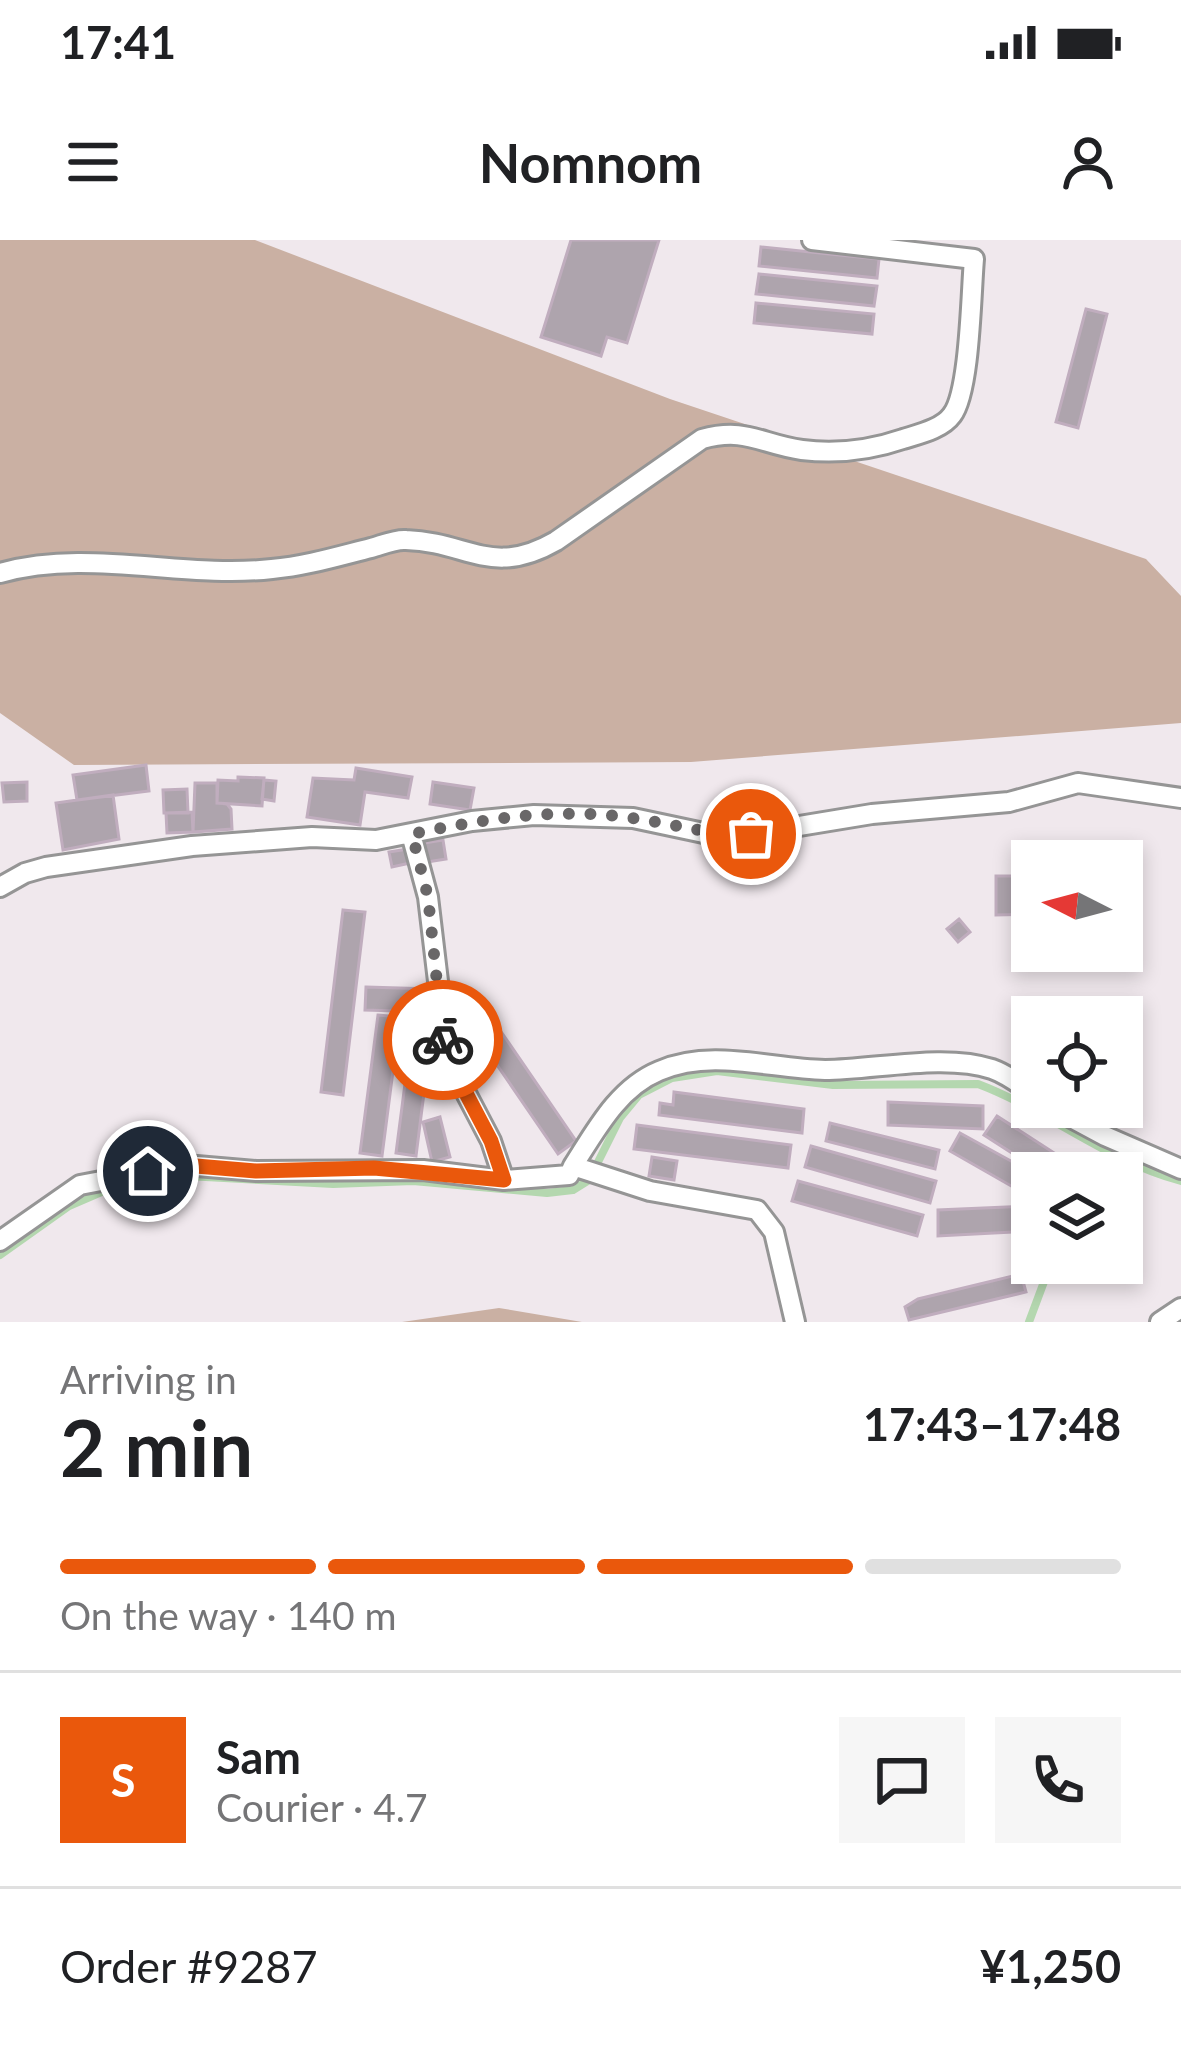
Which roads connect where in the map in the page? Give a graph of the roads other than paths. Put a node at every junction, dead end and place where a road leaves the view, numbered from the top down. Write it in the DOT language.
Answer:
graph roads {
  1 [pos="812,240"];
  2 [pos="0,574"];
  3 [pos="1181,798"];
  4 [pos="412,834"];
  5 [pos="0,887"];
  6 [pos="1011,1081"];
  7 [pos="1090,1128"];
  8 [pos="1181,1169"];
  9 [pos="587,1172"];
  10 [pos="504,1180"];
  11 [pos="0,1241"];
  12 [pos="1181,1308"];
  13 [pos="795,1322"];
  14 [pos="1160,1322"];
  1 -- 2 [label="street"];
  3 -- 4 [label="street"];
  4 -- 5 [label="street"];
  4 -- 10 [label="street"];
  6 -- 9 [label="street"];
  7 -- 8 [label="street"];
  9 -- 10 [label="street"];
  9 -- 13 [label="street"];
  10 -- 11 [label="street"];
  12 -- 14 [label="street"];
}
